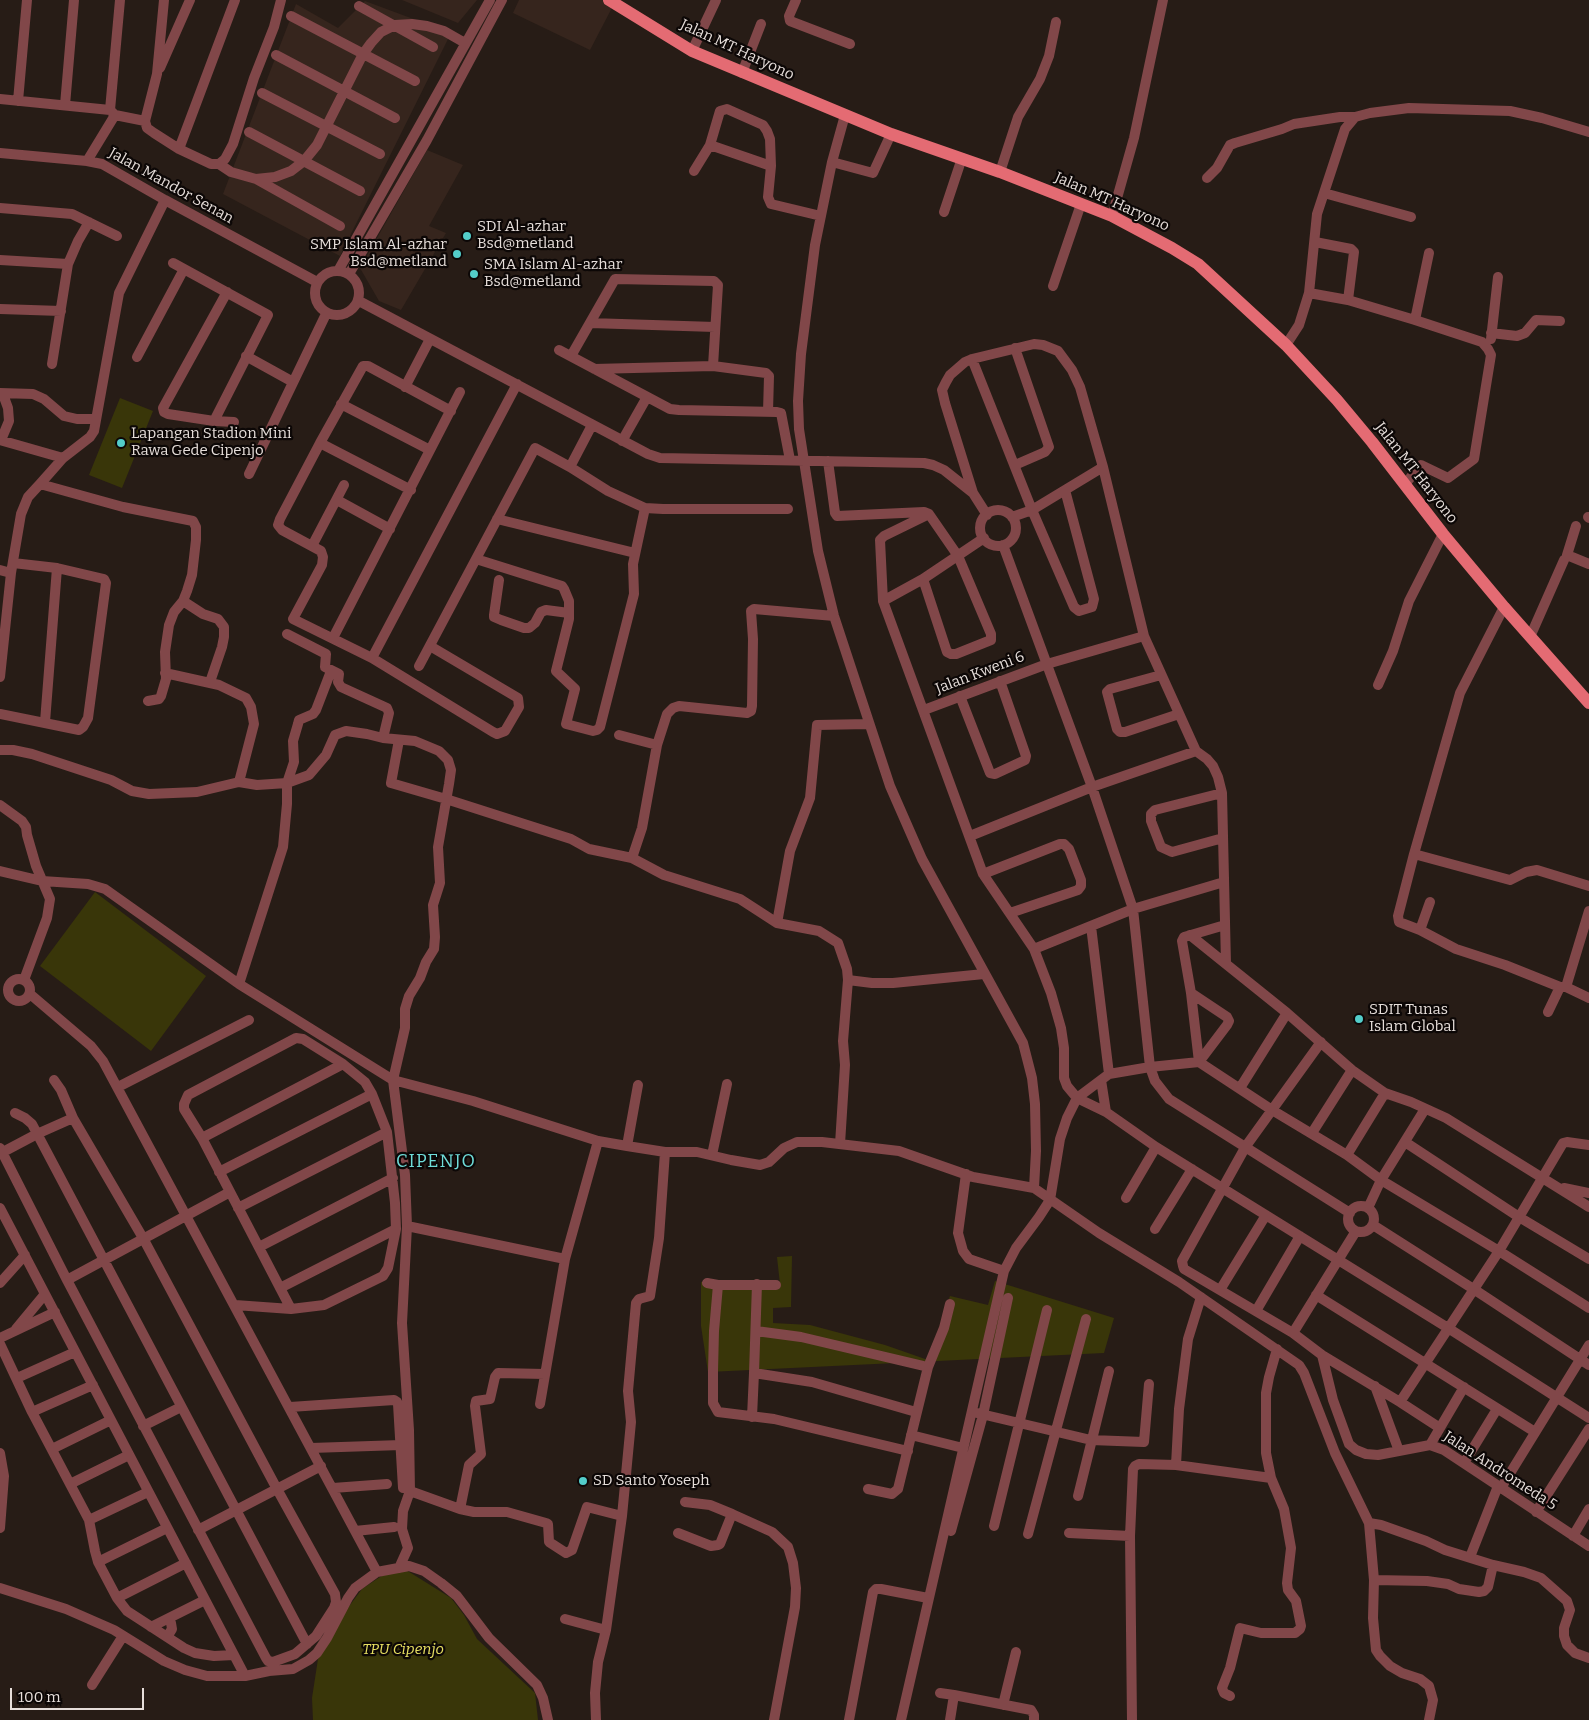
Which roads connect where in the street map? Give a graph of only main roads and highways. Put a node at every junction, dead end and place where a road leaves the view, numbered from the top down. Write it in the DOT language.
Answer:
graph roads {
  1 [pos="609,0"];
  2 [pos="1589,703"];
  1 -- 2 [label="main road, Jalan MT Haryono"];
}
